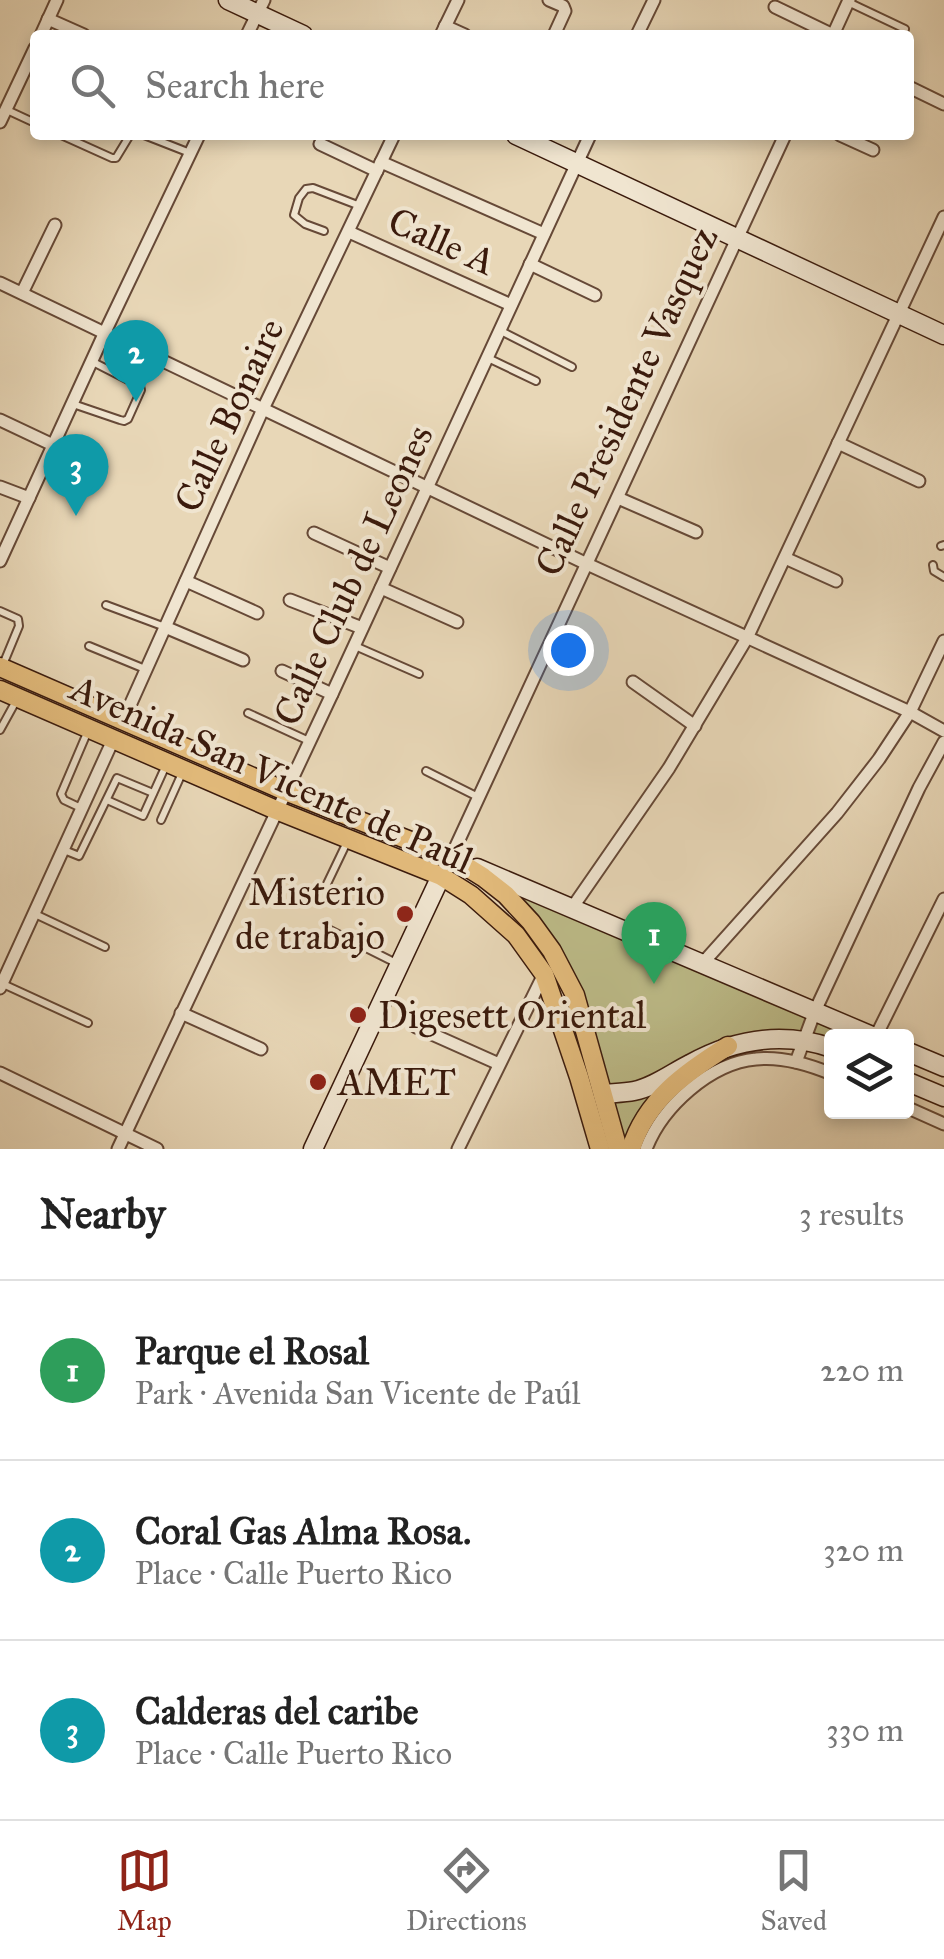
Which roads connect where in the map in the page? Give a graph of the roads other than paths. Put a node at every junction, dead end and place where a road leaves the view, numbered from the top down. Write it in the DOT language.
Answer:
graph roads {
  1 [pos="57,0"];
  2 [pos="228,0"];
  3 [pos="458,0"];
  4 [pos="549,0"];
  5 [pos="654,0"];
  6 [pos="848,1"];
  7 [pos="261,7"];
  8 [pos="775,7"];
  9 [pos="48,19"];
  10 [pos="905,29"];
  11 [pos="43,30"];
  12 [pos="73,30"];
  13 [pos="250,30"];
  14 [pos="295,30"];
  15 [pos="443,30"];
  16 [pos="556,30"];
  17 [pos="639,30"];
  18 [pos="823,30"];
  19 [pos="835,30"];
  20 [pos="30,62"];
  21 [pos="0,82"];
  22 [pos="914,89"];
  23 [pos="15,90"];
  24 [pos="944,104"];
  25 [pos="3,116"];
  26 [pos="30,122"];
  27 [pos="72,140"];
  28 [pos="127,140"];
  29 [pos="157,140"];
  30 [pos="197,140"];
  31 [pos="392,140"];
  32 [pos="527,140"];
  33 [pos="588,140"];
  34 [pos="783,140"];
  35 [pos="851,140"];
  36 [pos="320,144"];
  37 [pos="873,150"];
  38 [pos="191,153"];
  39 [pos="576,163"];
  40 [pos="379,166"];
  41 [pos="362,206"];
  42 [pos="944,217"];
  43 [pos="55,225"];
  44 [pos="324,231"];
  45 [pos="349,232"];
  46 [pos="544,234"];
  47 [pos="738,237"];
  48 [pos="530,264"];
  49 [pos="0,283"];
  50 [pos="22,293"];
  51 [pos="595,295"];
  52 [pos="512,304"];
  53 [pos="899,313"];
  54 [pos="500,331"];
  55 [pos="105,332"];
  56 [pos="944,335"];
  57 [pos="488,358"];
  58 [pos="92,361"];
  59 [pos="572,367"];
  60 [pos="536,381"];
  61 [pos="72,404"];
  62 [pos="264,408"];
  63 [pos="0,420"];
  64 [pos="838,443"];
  65 [pos="54,444"];
  66 [pos="920,482"];
  67 [pos="428,486"];
  68 [pos="0,487"];
  69 [pos="29,498"];
  70 [pos="618,498"];
  71 [pos="6,532"];
  72 [pos="696,532"];
  73 [pos="314,533"];
  74 [pos="785,558"];
  75 [pos="0,561"];
  76 [pos="587,564"];
  77 [pos="933,565"];
  78 [pos="390,568"];
  79 [pos="944,577"];
  80 [pos="186,581"];
  81 [pos="836,581"];
  82 [pos="381,588"];
  83 [pos="290,600"];
  84 [pos="106,605"];
  85 [pos="0,610"];
  86 [pos="258,613"];
  87 [pos="457,622"];
  88 [pos="166,628"];
  89 [pos="362,628"];
  90 [pos="747,638"];
  91 [pos="944,640"];
  92 [pos="89,646"];
  93 [pos="354,646"];
  94 [pos="243,660"];
  95 [pos="1,668"];
  96 [pos="146,669"];
  97 [pos="282,671"];
  98 [pos="420,674"];
  99 [pos="633,682"];
  100 [pos="9,694"];
  101 [pos="332,694"];
  102 [pos="910,712"];
  103 [pos="248,713"];
  104 [pos="123,722"];
  105 [pos="695,726"];
  106 [pos="0,730"];
  107 [pos="88,730"];
  108 [pos="944,731"];
  109 [pos="113,740"];
  110 [pos="309,741"];
  111 [pos="944,742"];
  112 [pos="175,766"];
  113 [pos="426,771"];
  114 [pos="285,790"];
  115 [pos="153,793"];
  116 [pos="479,797"];
  117 [pos="106,800"];
  118 [pos="82,808"];
  119 [pos="276,810"];
  120 [pos="160,820"];
  121 [pos="348,839"];
  122 [pos="64,850"];
  123 [pos="451,857"];
  124 [pos="441,876"];
  125 [pos="325,888"];
  126 [pos="944,899"];
  127 [pos="572,908"];
  128 [pos="35,914"];
  129 [pos="330,930"];
  130 [pos="105,947"];
  131 [pos="702,964"];
  132 [pos="400,965"];
  133 [pos="544,974"];
  134 [pos="1,986"];
  135 [pos="815,1011"];
  136 [pos="182,1013"];
  137 [pos="88,1024"];
  138 [pos="416,1027"];
  139 [pos="857,1029"];
  140 [pos="878,1029"];
  141 [pos="804,1039"];
  142 [pos="824,1045"];
  143 [pos="728,1046"];
  144 [pos="261,1049"];
  145 [pos="914,1054"];
  146 [pos="796,1062"];
  147 [pos="499,1064"];
  148 [pos="944,1067"];
  149 [pos="824,1071"];
  150 [pos="0,1073"];
  151 [pos="914,1084"];
  152 [pos="603,1094"];
  153 [pos="944,1097"];
  154 [pos="914,1111"];
  155 [pos="944,1124"];
  156 [pos="125,1134"];
  157 [pos="118,1149"];
  158 [pos="157,1149"];
  159 [pos="313,1149"];
  160 [pos="458,1149"];
  161 [pos="600,1149"];
  162 [pos="618,1149"];
  163 [pos="632,1149"];
  164 [pos="646,1149"];
  1 -- 9 [label="street"];
  2 -- 7 [label="street"];
  3 -- 15 [label="street"];
  4 -- 16 [label="street"];
  5 -- 17 [label="street"];
  6 -- 10 [label="lane"];
  6 -- 19 [label="street"];
  7 -- 13 [label="street"];
  7 -- 14 [label="street"];
  8 -- 18 [label="street"];
  9 -- 11 [label="street"];
  9 -- 12 [label="street"];
  20 -- 23 [label="street"];
  21 -- 23 [label="street"];
  22 -- 24 [label="street"];
  23 -- 25 [label="street"];
  25 -- 26 [label="lane"];
  27 -- 28 [label="lane"];
  29 -- 38 [label="lane"];
  30 -- 38 [label="street"];
  31 -- 40 [label="street, Calle Bonaire"];
  32 -- 39 [label="street"];
  33 -- 39 [label="street, Calle Club de Leones"];
  34 -- 47 [label="street, Calle Presidente Vasquez"];
  35 -- 37 [label="street"];
  36 -- 40 [label="street"];
  38 -- 55 [label="street"];
  39 -- 46 [label="street, Calle Club de Leones"];
  39 -- 47 [label="street"];
  40 -- 41 [label="street, Calle Bonaire"];
  40 -- 46 [label="street"];
  41 -- 44 [label="lane"];
  41 -- 45 [label="street, Calle Bonaire"];
  42 -- 53 [label="street"];
  43 -- 50 [label="street"];
  45 -- 52 [label="street, Calle A"];
  45 -- 62 [label="street, Calle Bonaire"];
  46 -- 48 [label="street, Calle Club de Leones"];
  47 -- 53 [label="street"];
  47 -- 70 [label="street, Calle Presidente Vasquez"];
  48 -- 51 [label="street"];
  48 -- 52 [label="street, Calle Club de Leones"];
  49 -- 50 [label="street"];
  50 -- 55 [label="street"];
  52 -- 54 [label="street, Calle Club de Leones"];
  53 -- 56 [label="street"];
  53 -- 64 [label="street"];
  54 -- 57 [label="street, Calle Club de Leones"];
  54 -- 59 [label="lane"];
  55 -- 58 [label="street"];
  55 -- 62 [label="street"];
  57 -- 60 [label="lane"];
  57 -- 67 [label="street, Calle Club de Leones"];
  58 -- 61 [label="street"];
  58 -- 61 [label="lane"];
  61 -- 65 [label="street"];
  62 -- 67 [label="street"];
  62 -- 80 [label="street, Calle Bonaire"];
  63 -- 65 [label="street"];
  64 -- 66 [label="street"];
  64 -- 74 [label="street"];
  65 -- 69 [label="street"];
  67 -- 76 [label="street"];
  67 -- 78 [label="street, Calle Club de Leones"];
  68 -- 69 [label="street"];
  69 -- 71 [label="street"];
  70 -- 72 [label="street"];
  70 -- 76 [label="street, Calle Presidente Vasquez"];
  71 -- 75 [label="street"];
  73 -- 78 [label="street"];
  74 -- 81 [label="street"];
  74 -- 90 [label="street"];
  76 -- 90 [label="street"];
  76 -- 116 [label="street, Calle Presidente Vasquez"];
  77 -- 79 [label="lane"];
  78 -- 82 [label="street, Calle Club de Leones"];
  80 -- 86 [label="street"];
  80 -- 88 [label="street, Calle Bonaire"];
  82 -- 87 [label="street"];
  82 -- 89 [label="street, Calle Club de Leones"];
  83 -- 89 [label="street"];
  84 -- 88 [label="lane"];
  85 -- 95 [label="lane"];
  88 -- 94 [label="street"];
  88 -- 96 [label="street, Calle Bonaire"];
  89 -- 93 [label="street, Calle Club de Leones"];
  90 -- 102 [label="street"];
  90 -- 105 [label="street"];
  91 -- 102 [label="street"];
  92 -- 96 [label="lane"];
  93 -- 98 [label="lane"];
  93 -- 101 [label="street, Calle Club de Leones"];
  95 -- 104 [label="main road, Avenida San Vicente de Paúl"];
  96 -- 104 [label="street, Calle Bonaire"];
  97 -- 101 [label="street"];
  99 -- 105 [label="street"];
  100 -- 106 [label="lane"];
  100 -- 107 [label="main road, Avenida San Vicente de Paúl"];
  101 -- 110 [label="street, Calle Club de Leones"];
  102 -- 108 [label="street"];
  102 -- 131 [label="street"];
  103 -- 110 [label="lane"];
  104 -- 114 [label="main road, Avenida San Vicente de Paúl"];
  105 -- 127 [label="street"];
  107 -- 109 [label="main road, Avenida San Vicente de Paúl"];
  107 -- 118 [label="lane"];
  109 -- 112 [label="main road, Avenida San Vicente de Paúl"];
  109 -- 118 [label="street"];
  110 -- 114 [label="street, Calle Club de Leones"];
  111 -- 135 [label="street"];
  112 -- 115 [label="lane"];
  112 -- 119 [label="main road, Avenida San Vicente de Paúl"];
  112 -- 120 [label="lane"];
  113 -- 116 [label="lane"];
  114 -- 119 [label="street, Calle Club de Leones"];
  114 -- 123 [label="main road, Avenida San Vicente de Paúl"];
  115 -- 117 [label="lane"];
  115 -- 117 [label="lane"];
  116 -- 123 [label="street, Calle Presidente Vasquez"];
  117 -- 122 [label="lane"];
  118 -- 122 [label="street"];
  119 -- 121 [label="main road, Avenida San Vicente de Paúl"];
  119 -- 136 [label="street, Calle Club de Leones"];
  121 -- 124 [label="main road, Avenida San Vicente de Paúl"];
  121 -- 125 [label="lane"];
  122 -- 128 [label="street"];
  123 -- 127 [label="street, Avenida San Vicente de Paúl"];
  123 -- 152 [label="main road, Avenida San Vicente de Paúl"];
  124 -- 132 [label="street"];
  124 -- 133 [label="main road, Avenida San Vicente de Paúl"];
  126 -- 140 [label="street"];
  127 -- 131 [label="street, Avenida San Vicente de Paúl"];
  128 -- 130 [label="lane"];
  128 -- 134 [label="street"];
  129 -- 132 [label="lane"];
  131 -- 135 [label="street, Avenida San Vicente de Paúl"];
  132 -- 159 [label="street"];
  133 -- 147 [label="street"];
  133 -- 161 [label="main road, Avenida San Vicente de Paúl"];
  134 -- 137 [label="lane"];
  135 -- 139 [label="street, Avenida San Vicente de Paúl"];
  135 -- 141 [label="street"];
  136 -- 144 [label="street"];
  136 -- 156 [label="street, Calle Club de Leones"];
  138 -- 147 [label="street"];
  141 -- 142 [label="street"];
  141 -- 143 [label="street"];
  141 -- 146 [label="street"];
  143 -- 152 [label="street"];
  143 -- 163 [label="main road"];
  145 -- 148 [label="street"];
  146 -- 149 [label="street"];
  146 -- 164 [label="street"];
  147 -- 160 [label="street"];
  150 -- 156 [label="street"];
  151 -- 153 [label="street"];
  152 -- 162 [label="main road, Avenida San Vicente de Paúl"];
  154 -- 155 [label="street"];
  156 -- 157 [label="street, Calle Club de Leones"];
  156 -- 158 [label="street"];
}
